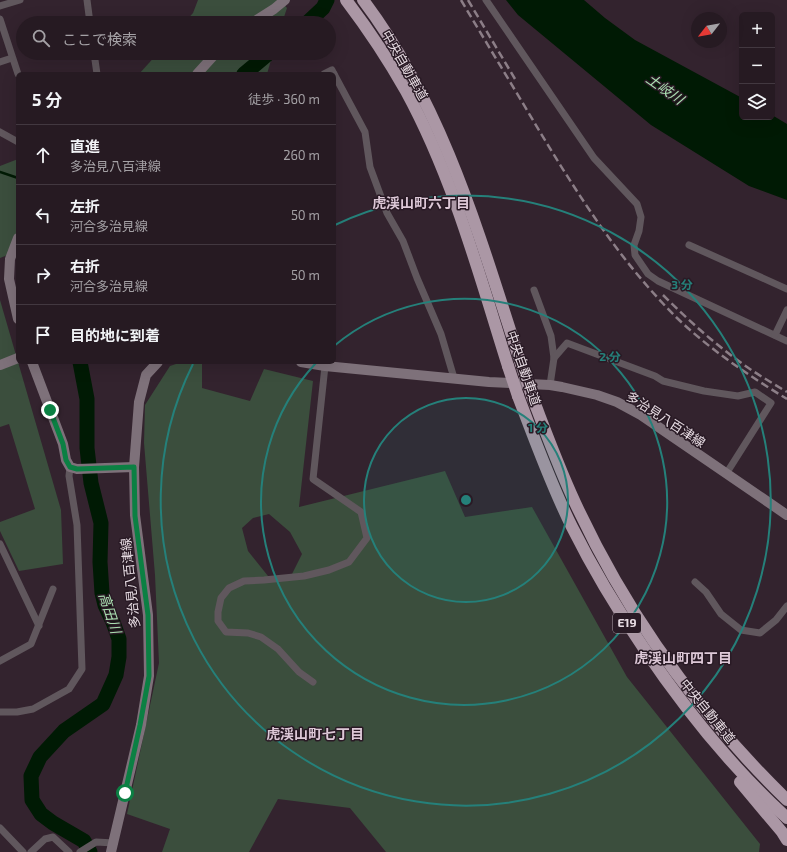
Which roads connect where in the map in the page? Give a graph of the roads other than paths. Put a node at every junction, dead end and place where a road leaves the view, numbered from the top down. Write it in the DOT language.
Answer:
graph roads {
  1 [pos="20,0"];
  2 [pos="87,0"];
  3 [pos="285,0"];
  4 [pos="346,0"];
  5 [pos="363,0"];
  6 [pos="486,0"];
  7 [pos="0,6"];
  8 [pos="89,16"];
  9 [pos="263,16"];
  10 [pos="0,19"];
  11 [pos="12,58"];
  12 [pos="95,60"];
  13 [pos="210,60"];
  14 [pos="0,62"];
  15 [pos="17,72"];
  16 [pos="97,72"];
  17 [pos="199,72"];
  18 [pos="336,78"];
  19 [pos="0,132"];
  20 [pos="16,141"];
  21 [pos="16,243"];
  22 [pos="689,245"];
  23 [pos="787,289"];
  24 [pos="534,290"];
  25 [pos="16,310"];
  26 [pos="787,310"];
  27 [pos="776,335"];
  28 [pos="787,340"];
  29 [pos="554,358"];
  30 [pos="16,359"];
  31 [pos="33,364"];
  32 [pos="156,364"];
  33 [pos="313,364"];
  34 [pos="0,365"];
  35 [pos="325,366"];
  36 [pos="454,378"];
  37 [pos="550,385"];
  38 [pos="134,467"];
  39 [pos="74,468"];
  40 [pos="726,474"];
  41 [pos="787,515"];
  42 [pos="0,544"];
  43 [pos="696,582"];
  44 [pos="53,589"];
  45 [pos="787,606"];
  46 [pos="39,626"];
  47 [pos="0,661"];
  48 [pos="313,682"];
  49 [pos="672,689"];
  50 [pos="0,712"];
  51 [pos="787,800"];
  52 [pos="787,818"];
  53 [pos="0,828"];
  54 [pos="787,840"];
  55 [pos="113,848"];
  56 [pos="23,852"];
  57 [pos="31,852"];
  58 [pos="69,852"];
  59 [pos="80,852"];
  1 -- 7 [label="street"];
  2 -- 8 [label="street"];
  3 -- 9 [label="main road"];
  4 -- 49 [label="highway, 中央自動車道 / E19, bridge"];
  5 -- 51 [label="highway, 中央自動車道 / E19, bridge"];
  6 -- 27 [label="street"];
  10 -- 11 [label="street"];
  11 -- 14 [label="street"];
  11 -- 15 [label="street"];
  12 -- 16 [label="street"];
  13 -- 17 [label="main road"];
  18 -- 36 [label="street"];
  19 -- 20 [label="street"];
  21 -- 25 [label="main road"];
  22 -- 23 [label="street"];
  24 -- 29 [label="street"];
  26 -- 27 [label="street"];
  27 -- 28 [label="street"];
  29 -- 37 [label="street"];
  29 -- 40 [label="street"];
  30 -- 34 [label="main road"];
  31 -- 39 [label="main road"];
  32 -- 38 [label="main road, 多治見八百津線"];
  33 -- 35 [label="main road, 多治見八百津線"];
  35 -- 36 [label="main road, 多治見八百津線"];
  35 -- 48 [label="street"];
  36 -- 37 [label="main road, 多治見八百津線"];
  37 -- 40 [label="main road, 多治見八百津線"];
  38 -- 39 [label="main road"];
  38 -- 55 [label="main road, 多治見八百津線"];
  39 -- 50 [label="street"];
  40 -- 41 [label="main road, 多治見八百津線"];
  42 -- 46 [label="street"];
  43 -- 45 [label="street"];
  44 -- 46 [label="street"];
  46 -- 47 [label="street"];
  49 -- 52 [label="highway, 中央自動車道 / E19"];
  49 -- 54 [label="highway"];
  53 -- 56 [label="street"];
  55 -- 59 [label="street"];
  57 -- 58 [label="street"];
}
